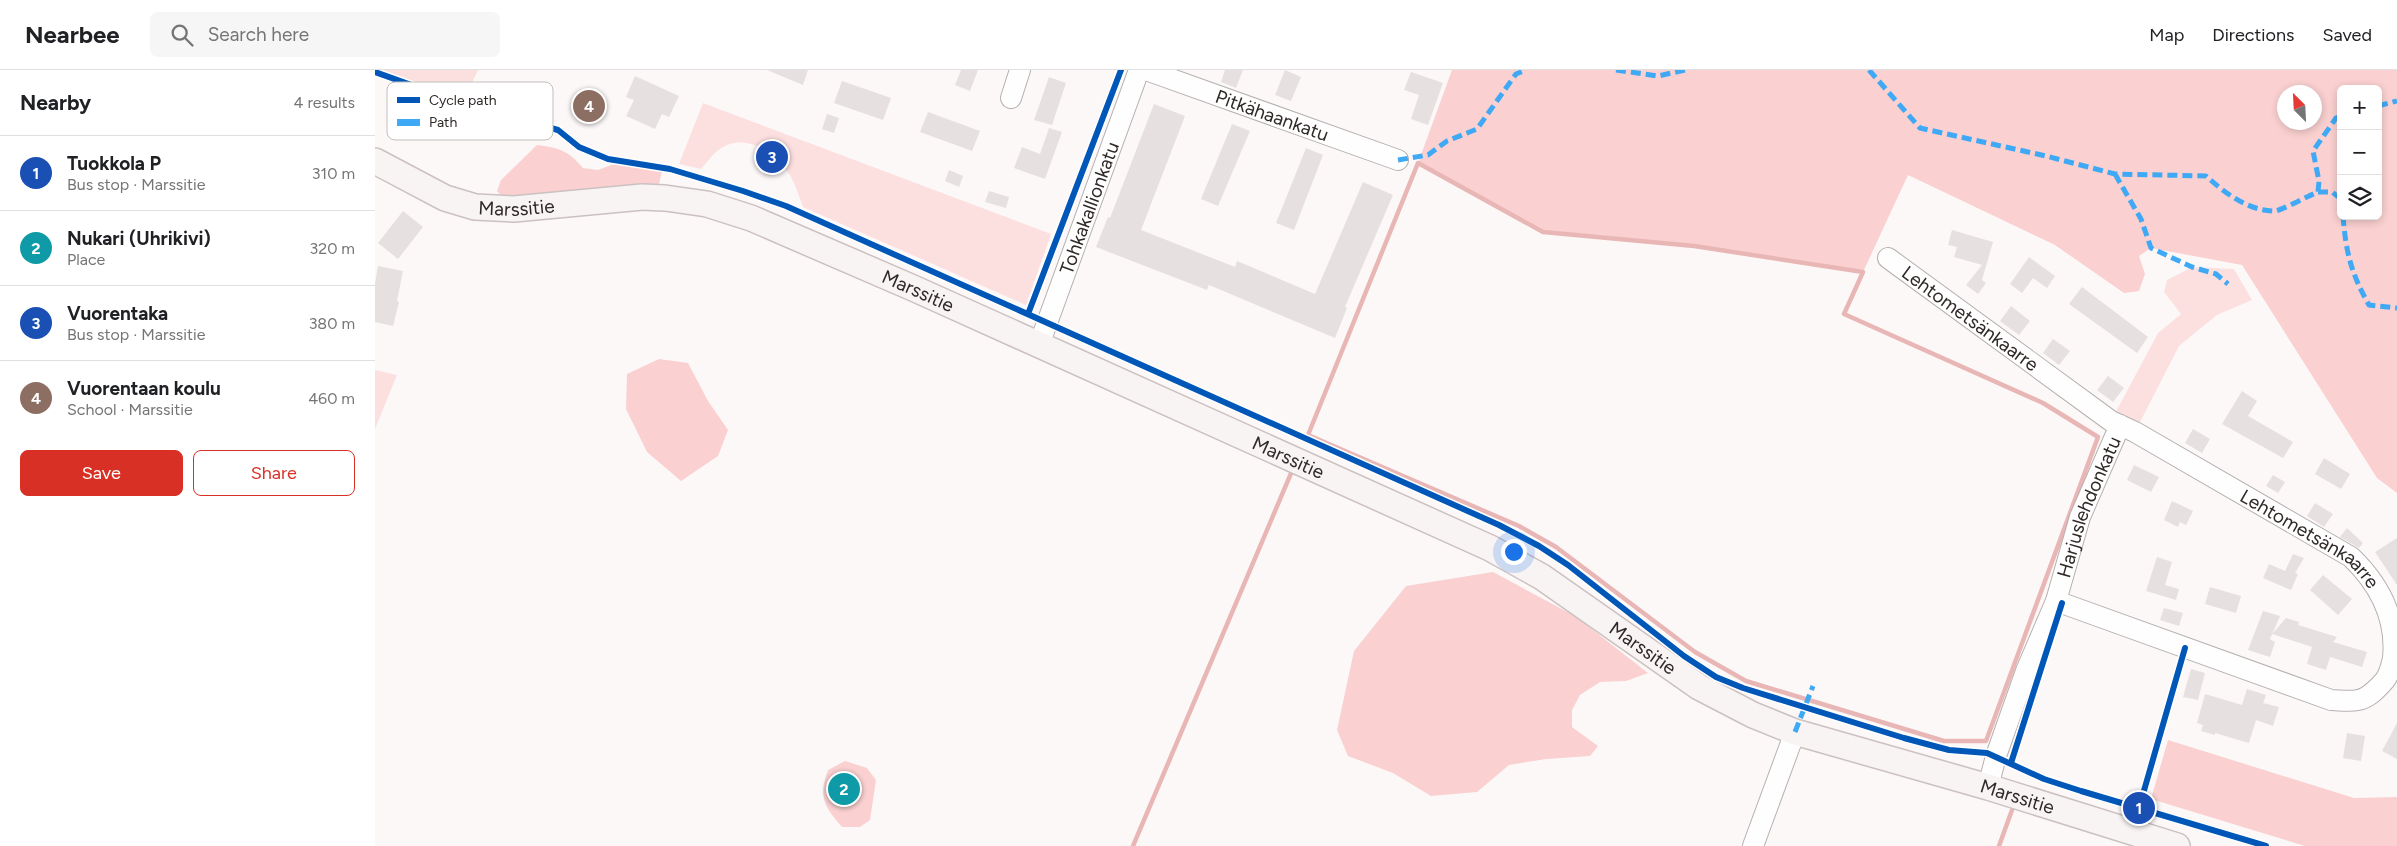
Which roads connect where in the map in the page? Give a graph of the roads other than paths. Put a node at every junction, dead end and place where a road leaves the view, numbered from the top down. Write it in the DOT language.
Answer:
graph roads {
  1 [pos="1021,70"];
  2 [pos="1139,70"];
  3 [pos="1146,70"];
  4 [pos="1011,98"];
  5 [pos="1398,160"];
  6 [pos="375,161"];
  7 [pos="1888,258"];
  8 [pos="1039,345"];
  9 [pos="2120,425"];
  10 [pos="2055,601"];
  11 [pos="1795,732"];
  12 [pos="1988,787"];
  13 [pos="1753,846"];
  14 [pos="2177,846"];
  1 -- 4 [label="street"];
  2 -- 8 [label="street, Tohkakallionkatu"];
  3 -- 5 [label="street, Pitkähaankatu"];
  6 -- 8 [label="main road, Marssitie"];
  7 -- 9 [label="street, Lehtometsänkaarre"];
  8 -- 11 [label="main road, Marssitie"];
  9 -- 10 [label="street, Harjuslehdonkatu"];
  9 -- 10 [label="street, Lehtometsänkaarre"];
  10 -- 12 [label="street, Harjuslehdonkatu"];
  11 -- 12 [label="main road, Marssitie"];
  11 -- 13 [label="street"];
  12 -- 14 [label="main road, Marssitie"];
}
